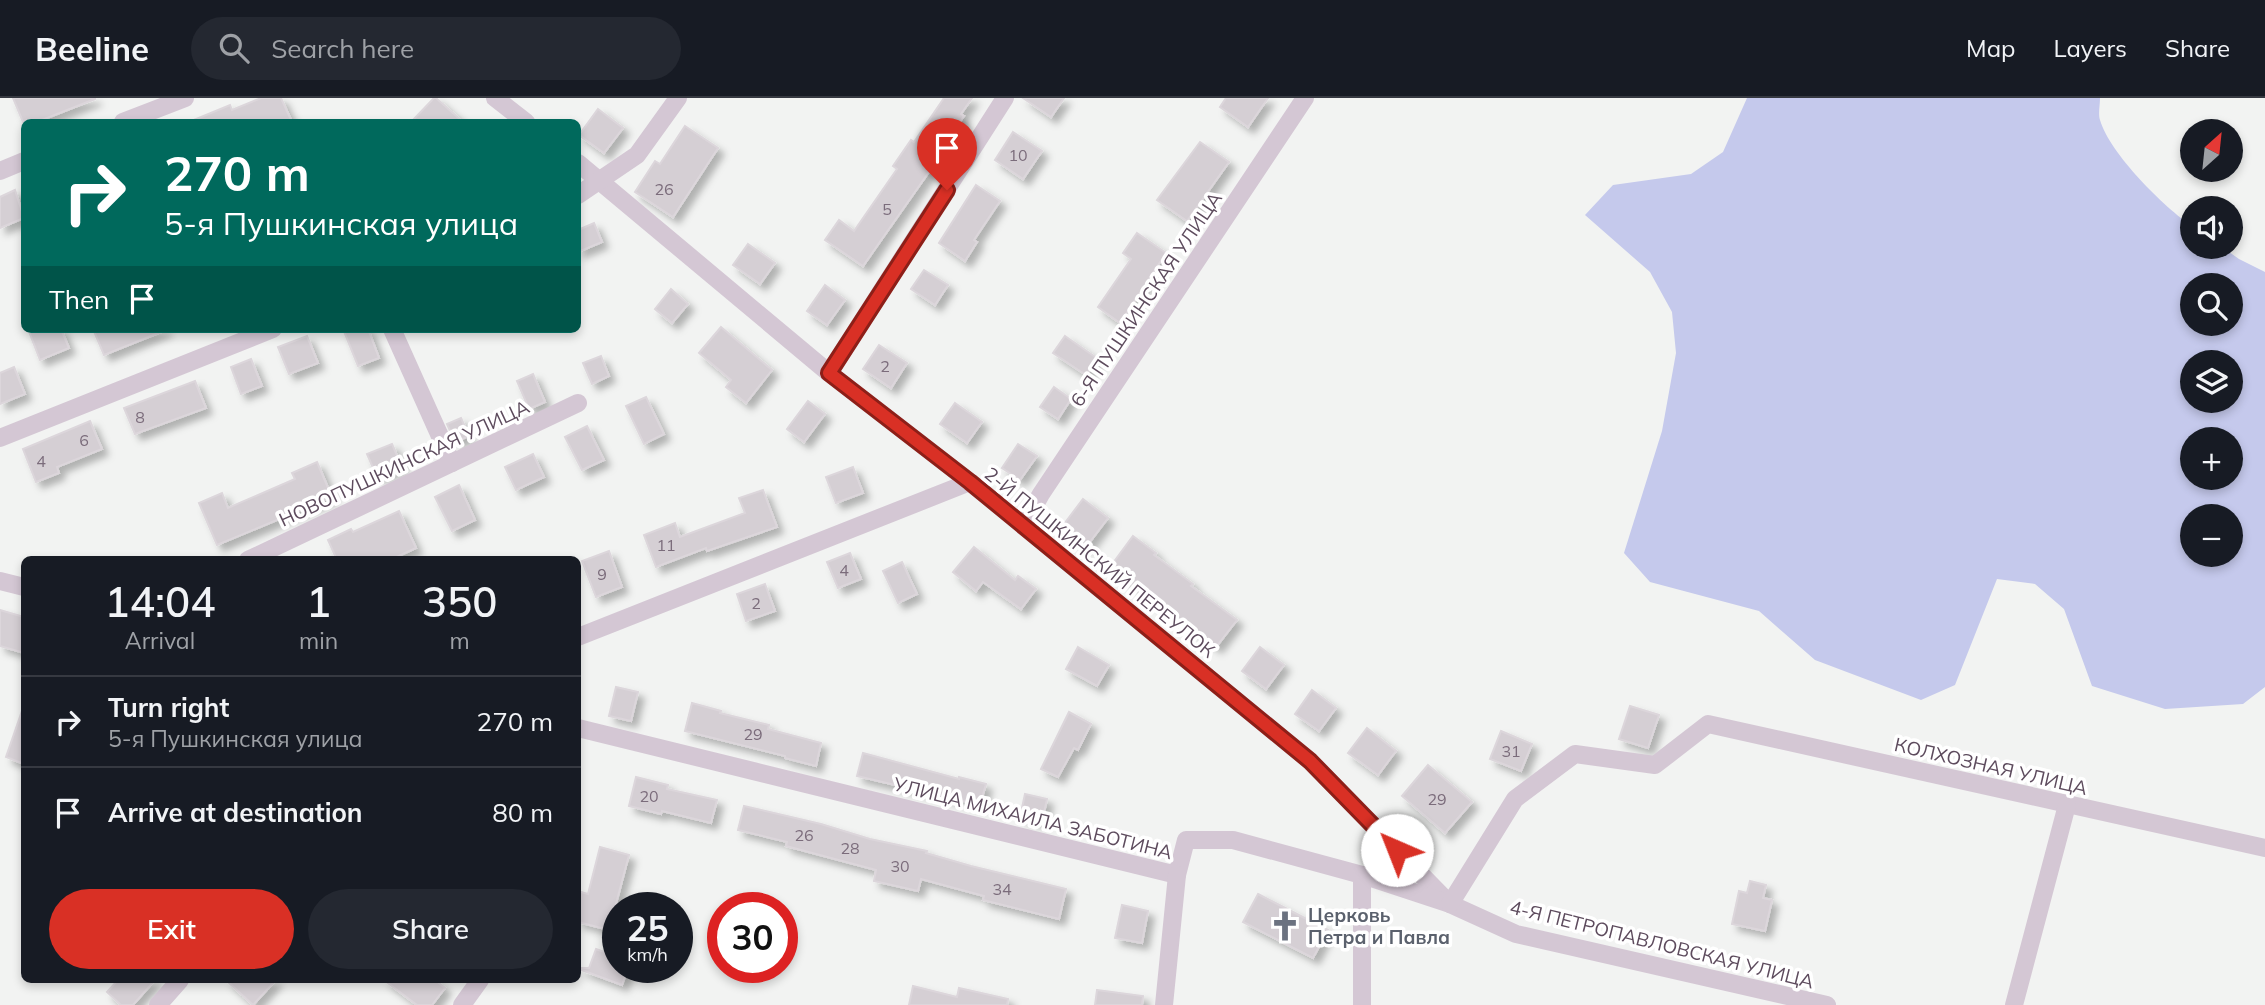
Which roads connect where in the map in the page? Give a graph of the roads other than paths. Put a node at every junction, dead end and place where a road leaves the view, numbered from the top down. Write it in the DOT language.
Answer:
graph roads {
  1 [pos="185,98"];
  2 [pos="495,98"];
  3 [pos="678,98"];
  4 [pos="1005,98"];
  5 [pos="1306,98"];
  6 [pos="131,119"];
  7 [pos="522,119"];
  8 [pos="21,162"];
  9 [pos="581,165"];
  10 [pos="0,171"];
  11 [pos="600,181"];
  12 [pos="581,193"];
  13 [pos="263,333"];
  14 [pos="394,333"];
  15 [pos="829,373"];
  16 [pos="578,403"];
  17 [pos="0,438"];
  18 [pos="452,463"];
  19 [pos="970,482"];
  20 [pos="1023,526"];
  21 [pos="256,556"];
  22 [pos="0,580"];
  23 [pos="21,586"];
  24 [pos="581,636"];
  25 [pos="581,729"];
  26 [pos="2067,805"];
  27 [pos="2265,848"];
  28 [pos="1177,875"];
  29 [pos="1362,875"];
  30 [pos="1450,904"];
  31 [pos="177,983"];
  32 [pos="478,983"];
  33 [pos="158,1005"];
  34 [pos="461,1005"];
  35 [pos="1164,1005"];
  36 [pos="1362,1005"];
  37 [pos="1827,1005"];
  38 [pos="2014,1005"];
  1 -- 6 [label="street"];
  2 -- 7 [label="street"];
  3 -- 11 [label="street"];
  4 -- 15 [label="street"];
  5 -- 20 [label="street, 6-Я ПУШКИНСКАЯ УЛИЦА"];
  8 -- 10 [label="street"];
  9 -- 11 [label="street, 2-Й ПУШКИНСКИЙ ПЕРЕУЛОК"];
  11 -- 12 [label="street"];
  11 -- 15 [label="street, 2-Й ПУШКИНСКИЙ ПЕРЕУЛОК"];
  13 -- 17 [label="street"];
  14 -- 18 [label="street"];
  15 -- 19 [label="street, 2-Й ПУШКИНСКИЙ ПЕРЕУЛОК"];
  16 -- 18 [label="street, НОВОПУШКИНСКАЯ УЛИЦА"];
  18 -- 21 [label="street, НОВОПУШКИНСКАЯ УЛИЦА"];
  19 -- 20 [label="street, 2-Й ПУШКИНСКИЙ ПЕРЕУЛОК"];
  19 -- 24 [label="street"];
  20 -- 30 [label="street, 2-Й ПУШКИНСКИЙ ПЕРЕУЛОК"];
  22 -- 23 [label="street"];
  25 -- 28 [label="street, УЛИЦА МИХАИЛА ЗАБОТИНА"];
  26 -- 27 [label="street, КОЛХОЗНАЯ УЛИЦА"];
  26 -- 30 [label="street, КОЛХОЗНАЯ УЛИЦА"];
  26 -- 38 [label="street"];
  28 -- 29 [label="street, УЛИЦА МИХАИЛА ЗАБОТИНА"];
  28 -- 35 [label="street"];
  29 -- 30 [label="street, УЛИЦА МИХАИЛА ЗАБОТИНА"];
  29 -- 36 [label="street"];
  30 -- 37 [label="street, 4-Я ПЕТРОПАВЛОВСКАЯ УЛИЦА"];
  31 -- 33 [label="street"];
  32 -- 34 [label="street"];
}
